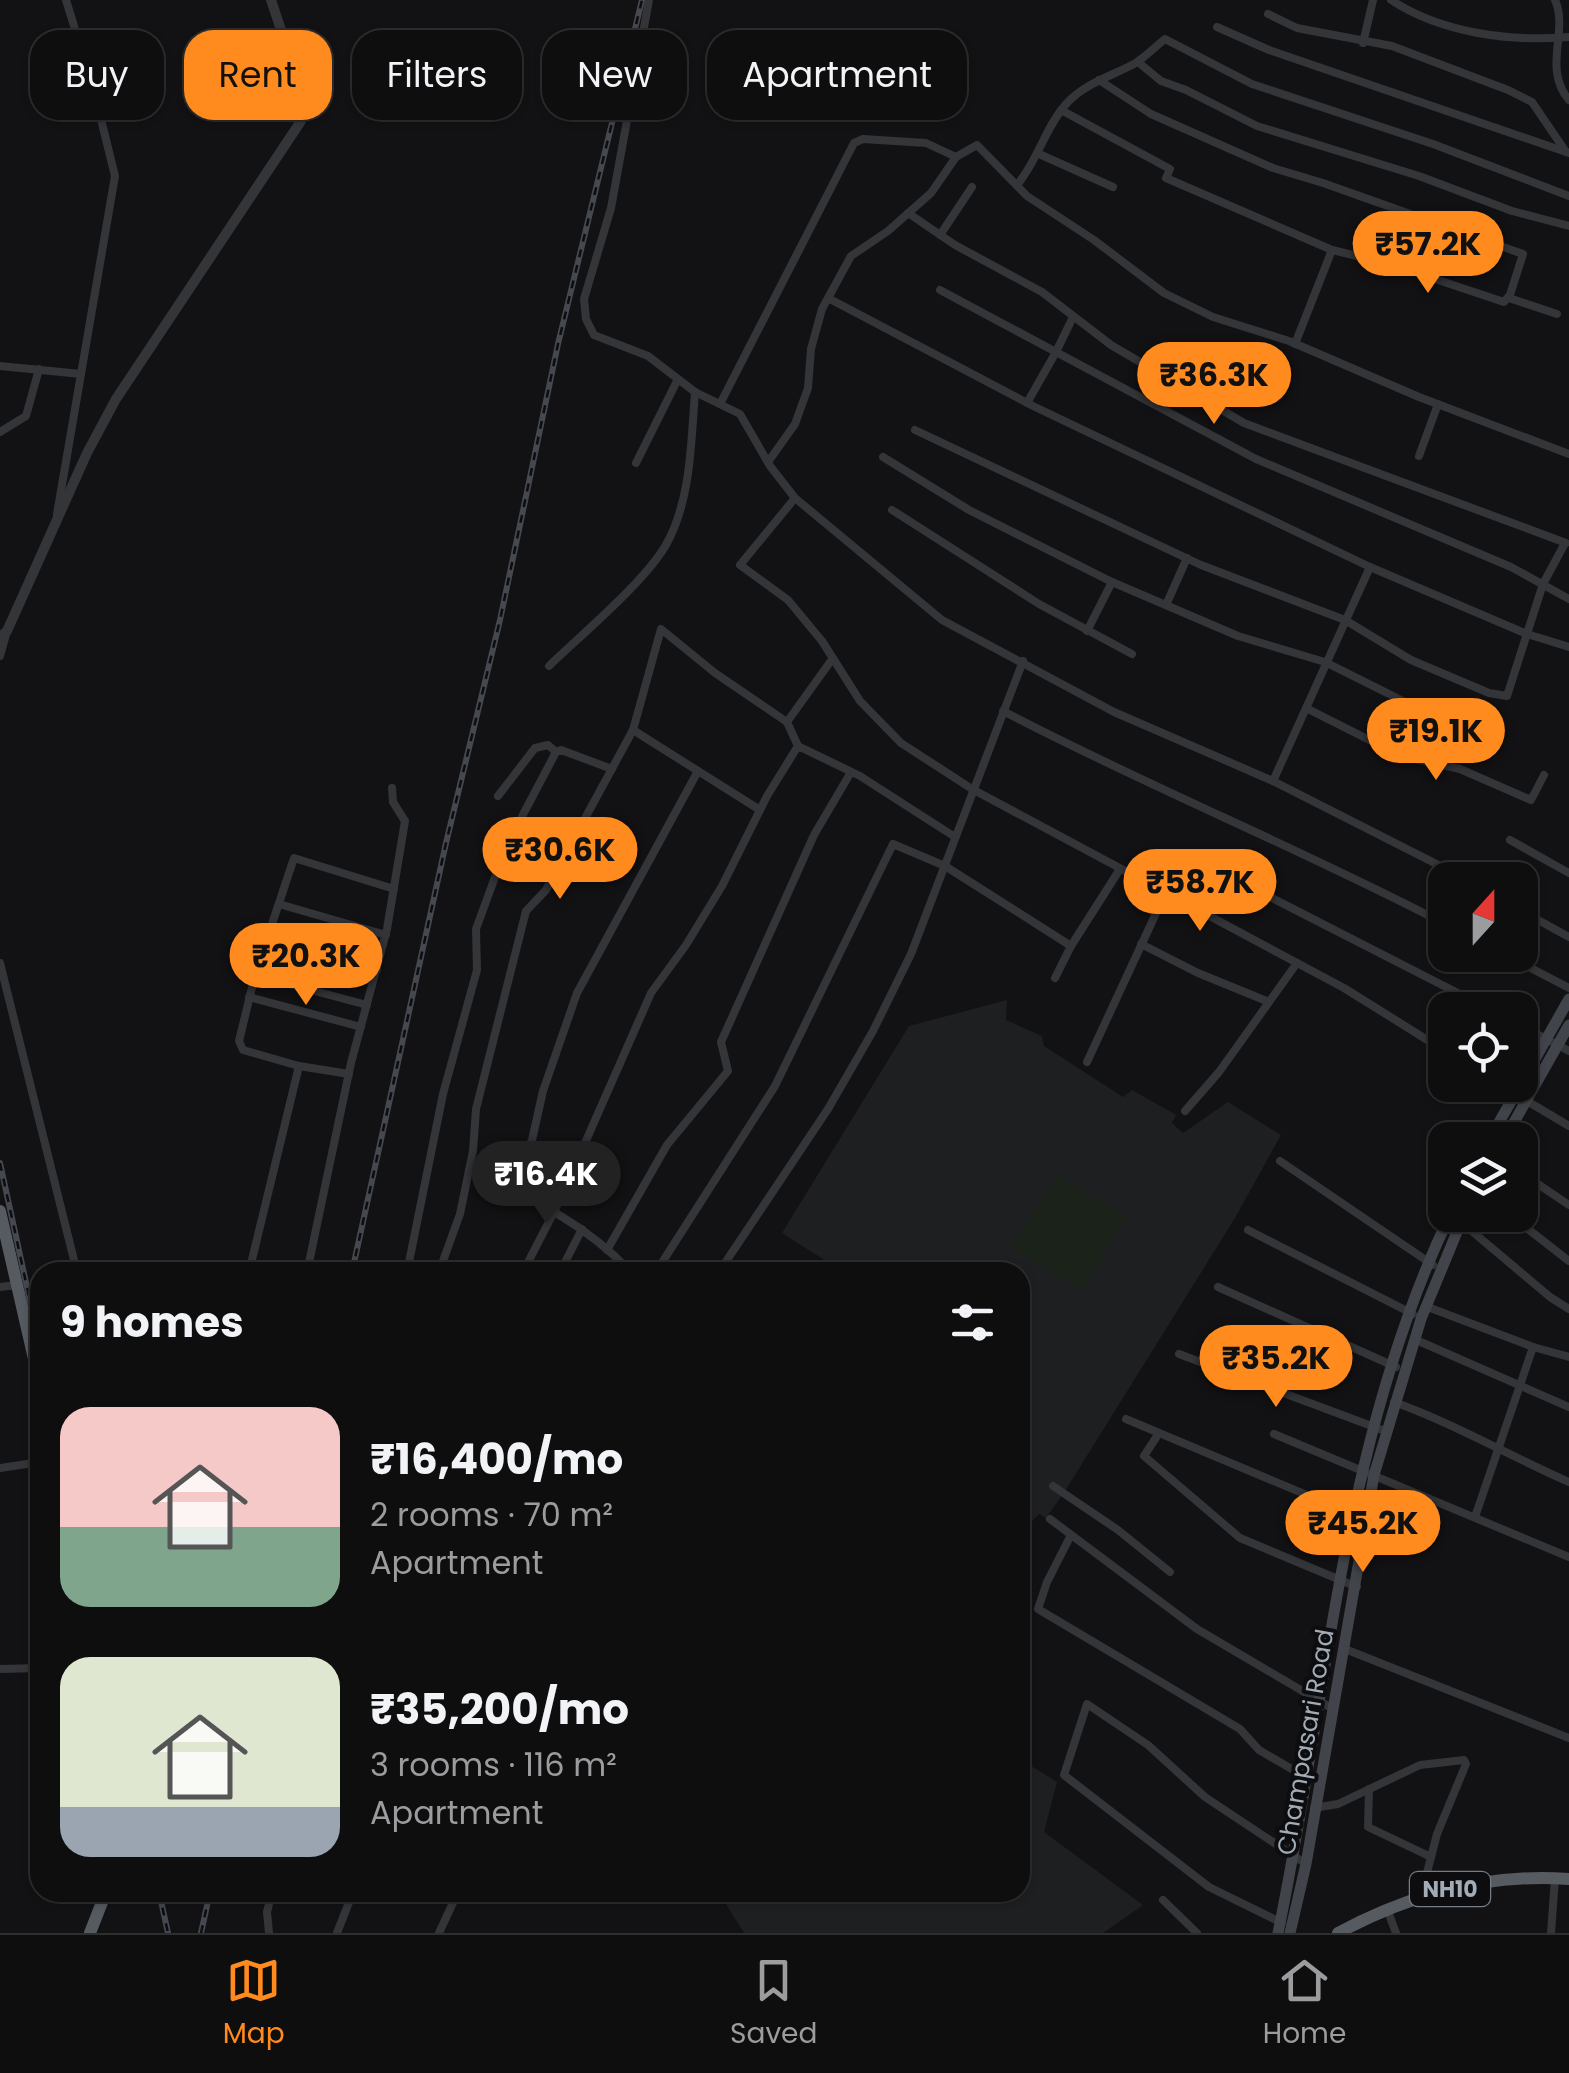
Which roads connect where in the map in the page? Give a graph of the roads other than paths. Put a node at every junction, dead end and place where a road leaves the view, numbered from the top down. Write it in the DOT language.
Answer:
graph roads {
  1 [pos="66,0"];
  2 [pos="271,0"];
  3 [pos="650,0"];
  4 [pos="1373,0"];
  5 [pos="1391,0"];
  6 [pos="1555,0"];
  7 [pos="1268,14"];
  8 [pos="1216,27"];
  9 [pos="1567,38"];
  10 [pos="1362,43"];
  11 [pos="1138,62"];
  12 [pos="1099,80"];
  13 [pos="1569,100"];
  14 [pos="1061,110"];
  15 [pos="1567,152"];
  16 [pos="1039,154"];
  17 [pos="956,157"];
  18 [pos="1017,185"];
  19 [pos="972,187"];
  20 [pos="1113,188"];
  21 [pos="1569,196"];
  22 [pos="908,214"];
  23 [pos="1569,226"];
  24 [pos="940,235"];
  25 [pos="1332,250"];
  26 [pos="940,290"];
  27 [pos="1510,296"];
  28 [pos="828,298"];
  29 [pos="1557,314"];
  30 [pos="1073,317"];
  31 [pos="1294,344"];
  32 [pos="1056,352"];
  33 [pos="0,366"];
  34 [pos="39,370"];
  35 [pos="81,374"];
  36 [pos="678,379"];
  37 [pos="695,392"];
  38 [pos="1027,403"];
  39 [pos="720,404"];
  40 [pos="1438,404"];
  41 [pos="915,430"];
  42 [pos="0,432"];
  43 [pos="1569,454"];
  44 [pos="1419,456"];
  45 [pos="884,457"];
  46 [pos="768,462"];
  47 [pos="636,463"];
  48 [pos="795,498"];
  49 [pos="892,510"];
  50 [pos="54,526"];
  51 [pos="1567,543"];
  52 [pos="1187,558"];
  53 [pos="1370,567"];
  54 [pos="1112,582"];
  55 [pos="1544,584"];
  56 [pos="1569,599"];
  57 [pos="1166,605"];
  58 [pos="1345,620"];
  59 [pos="1087,631"];
  60 [pos="4,634"];
  61 [pos="1527,634"];
  62 [pos="1569,646"];
  63 [pos="1132,654"];
  64 [pos="0,656"];
  65 [pos="833,658"];
  66 [pos="1023,661"];
  67 [pos="1325,662"];
  68 [pos="549,666"];
  69 [pos="1306,708"];
  70 [pos="1003,711"];
  71 [pos="788,722"];
  72 [pos="1451,725"];
  73 [pos="633,730"];
  74 [pos="798,746"];
  75 [pos="556,752"];
  76 [pos="612,769"];
  77 [pos="698,771"];
  78 [pos="851,772"];
  79 [pos="1544,775"];
  80 [pos="1273,781"];
  81 [pos="392,788"];
  82 [pos="972,789"];
  83 [pos="498,796"];
  84 [pos="760,810"];
  85 [pos="954,837"];
  86 [pos="1510,840"];
  87 [pos="1433,862"];
  88 [pos="945,866"];
  89 [pos="1120,869"];
  90 [pos="1569,873"];
  91 [pos="394,889"];
  92 [pos="1166,895"];
  93 [pos="279,904"];
  94 [pos="1428,915"];
  95 [pos="1538,920"];
  96 [pos="386,935"];
  97 [pos="1569,937"];
  98 [pos="266,940"];
  99 [pos="1141,944"];
  100 [pos="1071,946"];
  101 [pos="0,962"];
  102 [pos="1297,963"];
  103 [pos="376,970"];
  104 [pos="1538,972"];
  105 [pos="255,975"];
  106 [pos="1055,978"];
  107 [pos="1569,988"];
  108 [pos="1456,992"];
  109 [pos="249,997"];
  110 [pos="1569,999"];
  111 [pos="1269,1002"];
  112 [pos="367,1004"];
  113 [pos="1569,1024"];
  114 [pos="361,1027"];
  115 [pos="1428,1041"];
  116 [pos="1558,1045"];
  117 [pos="1088,1062"];
  118 [pos="299,1066"];
  119 [pos="1538,1068"];
  120 [pos="348,1074"];
  121 [pos="1538,1082"];
  122 [pos="1527,1102"];
  123 [pos="1185,1111"];
  124 [pos="1515,1122"];
  125 [pos="1569,1126"];
  126 [pos="1280,1160"];
  127 [pos="469,1170"];
  128 [pos="1538,1184"];
  129 [pos="508,1188"];
  130 [pos="1569,1205"];
  131 [pos="554,1210"];
  132 [pos="0,1212"];
  133 [pos="582,1229"];
  134 [pos="1248,1230"];
  135 [pos="1450,1232"];
  136 [pos="1475,1232"];
  137 [pos="1532,1232"];
  138 [pos="607,1250"];
  139 [pos="1569,1260"];
  140 [pos="75,1262"];
  141 [pos="252,1262"];
  142 [pos="309,1262"];
  143 [pos="409,1262"];
  144 [pos="443,1262"];
  145 [pos="527,1262"];
  146 [pos="565,1262"];
  147 [pos="620,1262"];
  148 [pos="662,1262"];
  149 [pos="726,1262"];
  150 [pos="1434,1265"];
  151 [pos="17,1284"];
  152 [pos="0,1287"];
  153 [pos="1218,1287"];
  154 [pos="1569,1309"];
  155 [pos="1418,1312"];
  156 [pos="1414,1339"];
  157 [pos="30,1342"];
  158 [pos="1533,1347"];
  159 [pos="1179,1354"];
  160 [pos="1569,1358"];
  161 [pos="1397,1368"];
  162 [pos="1520,1386"];
  163 [pos="1394,1402"];
  164 [pos="1569,1406"];
  165 [pos="1126,1419"];
  166 [pos="1379,1429"];
  167 [pos="1159,1433"];
  168 [pos="1274,1434"];
  169 [pos="1498,1450"];
  170 [pos="30,1464"];
  171 [pos="0,1468"];
  172 [pos="1368,1473"];
  173 [pos="1569,1482"];
  174 [pos="1053,1486"];
  175 [pos="1352,1514"];
  176 [pos="1475,1517"];
  177 [pos="1050,1520"];
  178 [pos="1368,1520"];
  179 [pos="1071,1535"];
  180 [pos="1569,1556"];
  181 [pos="1170,1572"];
  182 [pos="1341,1580"];
  183 [pos="1357,1587"];
  184 [pos="1345,1649"];
  185 [pos="30,1668"];
  186 [pos="0,1669"];
  187 [pos="1318,1700"];
  188 [pos="1334,1710"];
  189 [pos="1569,1738"];
  190 [pos="1305,1777"];
  191 [pos="1319,1785"];
  192 [pos="1370,1789"];
  193 [pos="1314,1808"];
  194 [pos="1294,1856"];
  195 [pos="1431,1857"];
  196 [pos="1306,1864"];
  197 [pos="1562,1878"];
  198 [pos="1421,1896"];
  199 [pos="1163,1900"];
  200 [pos="102,1902"];
  201 [pos="270,1902"];
  202 [pos="350,1902"];
  203 [pos="453,1902"];
  204 [pos="1387,1909"];
  205 [pos="1285,1929"];
  206 [pos="90,1933"];
  207 [pos="268,1933"];
  208 [pos="337,1933"];
  209 [pos="439,1933"];
  210 [pos="1197,1933"];
  211 [pos="1338,1933"];
  212 [pos="1396,1933"];
  213 [pos="1552,1933"];
  1 -- 35 [label="street"];
  2 -- 50 [label="street"];
  3 -- 36 [label="street"];
  4 -- 10 [label="street"];
  5 -- 9 [label="street"];
  6 -- 9 [label="street"];
  7 -- 10 [label="street"];
  8 -- 15 [label="street"];
  9 -- 13 [label="street"];
  10 -- 15 [label="street"];
  11 -- 12 [label="street"];
  11 -- 21 [label="street"];
  11 -- 23 [label="street"];
  12 -- 14 [label="street"];
  12 -- 27 [label="street"];
  14 -- 16 [label="street"];
  14 -- 25 [label="street"];
  16 -- 18 [label="street"];
  16 -- 20 [label="street"];
  17 -- 18 [label="street"];
  17 -- 22 [label="street"];
  17 -- 39 [label="street"];
  18 -- 31 [label="street"];
  19 -- 24 [label="street"];
  22 -- 24 [label="street"];
  22 -- 28 [label="street"];
  24 -- 30 [label="street"];
  25 -- 27 [label="street"];
  25 -- 31 [label="street"];
  26 -- 32 [label="street"];
  27 -- 29 [label="street"];
  28 -- 38 [label="street"];
  28 -- 46 [label="street"];
  30 -- 32 [label="street"];
  30 -- 51 [label="street"];
  31 -- 40 [label="street"];
  32 -- 38 [label="street"];
  32 -- 55 [label="street"];
  33 -- 34 [label="street"];
  34 -- 35 [label="street"];
  34 -- 42 [label="street"];
  35 -- 50 [label="street"];
  36 -- 37 [label="street"];
  36 -- 47 [label="street"];
  37 -- 39 [label="street"];
  37 -- 68 [label="street"];
  38 -- 53 [label="street"];
  39 -- 46 [label="street"];
  40 -- 43 [label="street"];
  40 -- 44 [label="street"];
  41 -- 52 [label="street"];
  45 -- 54 [label="street"];
  46 -- 48 [label="street"];
  48 -- 65 [label="street"];
  48 -- 66 [label="street"];
  49 -- 59 [label="street"];
  50 -- 60 [label="street"];
  51 -- 55 [label="street"];
  52 -- 57 [label="street"];
  52 -- 58 [label="street"];
  53 -- 58 [label="street"];
  53 -- 61 [label="street"];
  54 -- 57 [label="street"];
  54 -- 59 [label="street"];
  55 -- 56 [label="street"];
  55 -- 61 [label="street"];
  57 -- 67 [label="street"];
  58 -- 61 [label="street"];
  58 -- 67 [label="street"];
  59 -- 63 [label="street"];
  60 -- 64 [label="street"];
  61 -- 62 [label="street"];
  65 -- 71 [label="street"];
  65 -- 82 [label="street"];
  66 -- 70 [label="street"];
  66 -- 80 [label="street"];
  67 -- 69 [label="street"];
  67 -- 72 [label="street"];
  69 -- 79 [label="street"];
  69 -- 80 [label="street"];
  70 -- 82 [label="street"];
  70 -- 94 [label="street"];
  71 -- 73 [label="street"];
  71 -- 74 [label="street"];
  73 -- 76 [label="street"];
  73 -- 77 [label="street"];
  74 -- 78 [label="street"];
  74 -- 84 [label="street"];
  75 -- 76 [label="street"];
  75 -- 83 [label="street"];
  75 -- 143 [label="street"];
  76 -- 127 [label="street"];
  77 -- 84 [label="street"];
  77 -- 129 [label="street"];
  78 -- 85 [label="street"];
  78 -- 138 [label="street"];
  80 -- 87 [label="street"];
  81 -- 91 [label="street"];
  82 -- 85 [label="street"];
  82 -- 89 [label="street"];
  84 -- 131 [label="street"];
  85 -- 88 [label="street"];
  86 -- 90 [label="street"];
  88 -- 100 [label="street"];
  88 -- 148 [label="street"];
  88 -- 149 [label="street"];
  89 -- 92 [label="street"];
  89 -- 100 [label="street"];
  91 -- 93 [label="street"];
  91 -- 96 [label="street"];
  92 -- 99 [label="street"];
  92 -- 102 [label="street"];
  92 -- 108 [label="street"];
  93 -- 96 [label="street"];
  93 -- 98 [label="street"];
  95 -- 97 [label="street"];
  96 -- 103 [label="street"];
  98 -- 103 [label="street"];
  98 -- 105 [label="street"];
  99 -- 111 [label="street"];
  99 -- 117 [label="street"];
  100 -- 106 [label="street"];
  101 -- 140 [label="street"];
  102 -- 111 [label="street"];
  102 -- 115 [label="street"];
  103 -- 112 [label="street"];
  104 -- 107 [label="street"];
  105 -- 109 [label="street"];
  105 -- 112 [label="street"];
  109 -- 114 [label="street"];
  109 -- 118 [label="street"];
  110 -- 116 [label="main road"];
  111 -- 123 [label="street"];
  112 -- 114 [label="street"];
  113 -- 116 [label="main road"];
  114 -- 120 [label="street"];
  116 -- 119 [label="main road"];
  116 -- 121 [label="main road"];
  118 -- 120 [label="street"];
  118 -- 141 [label="street"];
  120 -- 142 [label="street"];
  122 -- 124 [label="main road"];
  122 -- 125 [label="street"];
  126 -- 150 [label="street"];
  127 -- 129 [label="street"];
  127 -- 144 [label="street"];
  128 -- 130 [label="street"];
  129 -- 131 [label="street"];
  131 -- 133 [label="street"];
  131 -- 145 [label="street"];
  132 -- 151 [label="highway"];
  133 -- 138 [label="street"];
  133 -- 146 [label="street"];
  134 -- 155 [label="street"];
  135 -- 150 [label="main road, Champasari Road"];
  136 -- 154 [label="street"];
  137 -- 139 [label="street"];
  138 -- 147 [label="street"];
  150 -- 155 [label="main road, Champasari Road"];
  151 -- 152 [label="street"];
  151 -- 157 [label="highway"];
  153 -- 161 [label="street"];
  155 -- 156 [label="main road, Champasari Road"];
  155 -- 158 [label="street"];
  155 -- 161 [label="main road, Champasari Road"];
  156 -- 161 [label="main road, Champasari Road"];
  156 -- 162 [label="street"];
  158 -- 160 [label="street"];
  158 -- 162 [label="street"];
  159 -- 166 [label="street"];
  161 -- 163 [label="main road, Champasari Road"];
  161 -- 166 [label="main road, Champasari Road"];
  162 -- 164 [label="street"];
  162 -- 169 [label="street"];
  163 -- 166 [label="main road, Champasari Road"];
  163 -- 169 [label="street"];
  165 -- 167 [label="street"];
  166 -- 172 [label="main road, Champasari Road"];
  167 -- 175 [label="street"];
  167 -- 182 [label="street"];
  168 -- 172 [label="street"];
  169 -- 173 [label="street"];
  169 -- 176 [label="street"];
  170 -- 171 [label="street"];
  172 -- 175 [label="main road, Champasari Road"];
  172 -- 176 [label="street"];
  172 -- 178 [label="main road, Champasari Road"];
  174 -- 181 [label="street"];
  175 -- 178 [label="street"];
  175 -- 182 [label="main road, Champasari Road"];
  176 -- 180 [label="street"];
  177 -- 179 [label="street"];
  178 -- 183 [label="main road, Champasari Road"];
  179 -- 187 [label="street"];
  179 -- 190 [label="street"];
  182 -- 183 [label="street"];
  182 -- 187 [label="main road, Champasari Road"];
  183 -- 184 [label="main road, Champasari Road"];
  184 -- 188 [label="main road, Champasari Road"];
  184 -- 189 [label="street"];
  185 -- 186 [label="street"];
  187 -- 188 [label="street"];
  187 -- 190 [label="main road, Champasari Road"];
  188 -- 191 [label="main road, Champasari Road"];
  190 -- 191 [label="street"];
  190 -- 194 [label="main road, Champasari Road"];
  191 -- 193 [label="main road, Champasari Road"];
  192 -- 193 [label="street"];
  192 -- 195 [label="street"];
  192 -- 195 [label="street"];
  193 -- 196 [label="main road, Champasari Road"];
  194 -- 196 [label="street"];
  194 -- 205 [label="main road, Champasari Road"];
  194 -- 205 [label="street"];
  195 -- 198 [label="street"];
  196 -- 205 [label="main road, Champasari Road"];
  197 -- 198 [label="highway, NH10"];
  197 -- 213 [label="street"];
  198 -- 204 [label="highway, NH10"];
  199 -- 210 [label="street"];
  200 -- 206 [label="highway"];
  201 -- 207 [label="street"];
  202 -- 208 [label="street"];
  203 -- 209 [label="street"];
  204 -- 211 [label="highway, NH10"];
  204 -- 212 [label="street"];
}
